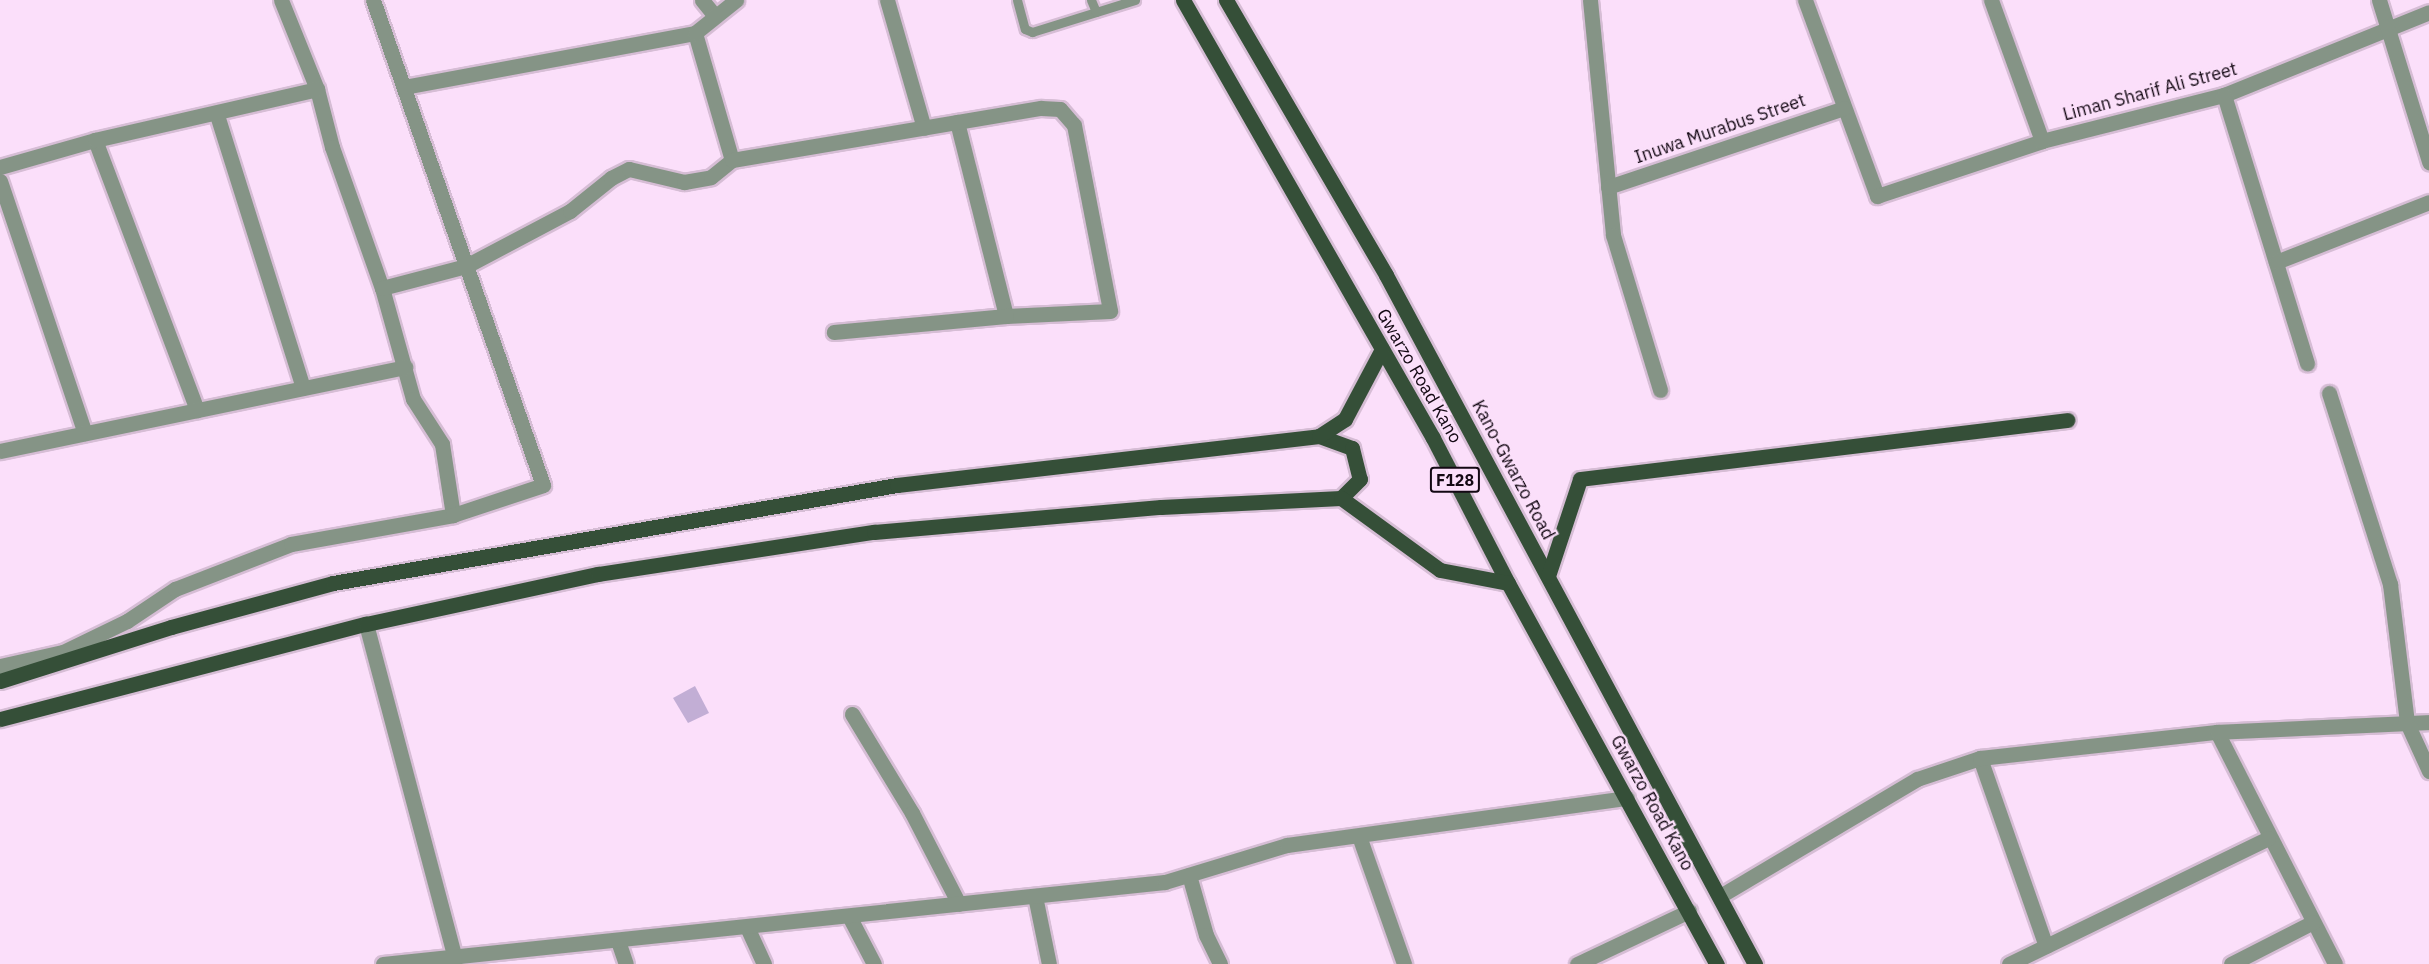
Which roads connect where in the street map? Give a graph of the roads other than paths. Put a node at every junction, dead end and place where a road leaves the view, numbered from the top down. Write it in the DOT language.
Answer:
graph roads {
  1 [pos="281,0"];
  2 [pos="373,0"];
  3 [pos="702,0"];
  4 [pos="736,0"];
  5 [pos="887,0"];
  6 [pos="1017,0"];
  7 [pos="1092,0"];
  8 [pos="1135,0"];
  9 [pos="1184,0"];
  10 [pos="1226,0"];
  11 [pos="1590,0"];
  12 [pos="1805,0"];
  13 [pos="1991,0"];
  14 [pos="2379,0"];
  15 [pos="1096,12"];
  16 [pos="2429,12"];
  17 [pos="714,15"];
  18 [pos="2388,26"];
  19 [pos="695,33"];
  20 [pos="404,87"];
  21 [pos="317,89"];
  22 [pos="2224,95"];
  23 [pos="1844,108"];
  24 [pos="217,115"];
  25 [pos="957,122"];
  26 [pos="924,128"];
  27 [pos="95,140"];
  28 [pos="2042,141"];
  29 [pos="732,160"];
  30 [pos="2429,162"];
  31 [pos="0,167"];
  32 [pos="0,181"];
  33 [pos="1608,187"];
  34 [pos="2429,202"];
  35 [pos="2276,262"];
  36 [pos="466,266"];
  37 [pos="382,288"];
  38 [pos="1006,316"];
  39 [pos="834,332"];
  40 [pos="1382,349"];
  41 [pos="2307,363"];
  42 [pos="405,367"];
  43 [pos="303,388"];
  44 [pos="1660,390"];
  45 [pos="2329,393"];
  46 [pos="197,410"];
  47 [pos="2067,420"];
  48 [pos="85,433"];
  49 [pos="1319,436"];
  50 [pos="0,451"];
  51 [pos="1341,498"];
  52 [pos="453,515"];
  53 [pos="1548,576"];
  54 [pos="1508,584"];
  55 [pos="366,624"];
  56 [pos="0,666"];
  57 [pos="0,681"];
  58 [pos="852,714"];
  59 [pos="0,719"];
  60 [pos="2429,722"];
  61 [pos="2407,723"];
  62 [pos="2217,732"];
  63 [pos="1980,758"];
  64 [pos="2429,771"];
  65 [pos="1627,798"];
  66 [pos="1359,836"];
  67 [pos="2268,838"];
  68 [pos="1189,874"];
  69 [pos="1035,896"];
  70 [pos="1720,896"];
  71 [pos="959,904"];
  72 [pos="1689,911"];
  73 [pos="849,916"];
  74 [pos="2313,922"];
  75 [pos="747,927"];
  76 [pos="618,941"];
  77 [pos="2046,946"];
  78 [pos="448,961"];
  79 [pos="383,964"];
  80 [pos="626,964"];
  81 [pos="764,964"];
  82 [pos="873,964"];
  83 [pos="1049,964"];
  84 [pos="1220,964"];
  85 [pos="1404,964"];
  86 [pos="1578,964"];
  87 [pos="1717,964"];
  88 [pos="1755,964"];
  89 [pos="2009,964"];
  90 [pos="2231,964"];
  91 [pos="2334,964"];
  1 -- 21 [label="street"];
  2 -- 20 [label="street"];
  3 -- 17 [label="street"];
  4 -- 17 [label="street"];
  5 -- 26 [label="street"];
  6 -- 15 [label="lane"];
  7 -- 15 [label="lane"];
  8 -- 15 [label="lane"];
  9 -- 40 [label="main road, Gwarzo Road Kano / F128"];
  10 -- 53 [label="main road, Kano-Gwarzo Road / F128"];
  11 -- 33 [label="street"];
  12 -- 23 [label="street"];
  13 -- 28 [label="street"];
  14 -- 18 [label="street"];
  16 -- 18 [label="street, Liman Sharif Ali Street"];
  17 -- 19 [label="street"];
  18 -- 22 [label="street, Liman Sharif Ali Street"];
  18 -- 30 [label="street"];
  19 -- 20 [label="street"];
  19 -- 29 [label="street"];
  20 -- 36 [label="street"];
  21 -- 24 [label="street"];
  21 -- 37 [label="street"];
  22 -- 28 [label="street, Liman Sharif Ali Street"];
  22 -- 35 [label="street"];
  23 -- 28 [label="street, Liman Sharif Ali Street"];
  23 -- 33 [label="street, Inuwa Murabus Street"];
  24 -- 27 [label="street"];
  24 -- 43 [label="street"];
  25 -- 26 [label="street"];
  25 -- 38 [label="street"];
  25 -- 38 [label="street"];
  26 -- 29 [label="street"];
  27 -- 31 [label="street"];
  27 -- 46 [label="street"];
  29 -- 36 [label="street"];
  32 -- 48 [label="street"];
  33 -- 44 [label="street"];
  34 -- 35 [label="street"];
  35 -- 41 [label="street"];
  36 -- 37 [label="street"];
  36 -- 52 [label="street"];
  37 -- 42 [label="street"];
  38 -- 39 [label="street"];
  40 -- 49 [label="main road"];
  40 -- 54 [label="main road, Gwarzo Road Kano / F128"];
  42 -- 43 [label="street"];
  42 -- 52 [label="street"];
  43 -- 46 [label="street"];
  45 -- 61 [label="street"];
  46 -- 48 [label="street"];
  47 -- 53 [label="main road"];
  48 -- 50 [label="street"];
  49 -- 51 [label="main road"];
  49 -- 57 [label="main road"];
  51 -- 54 [label="main road"];
  51 -- 55 [label="main road"];
  52 -- 56 [label="street"];
  53 -- 70 [label="main road, Kano-Gwarzo Road / F128"];
  54 -- 65 [label="main road, Gwarzo Road Kano / F128"];
  55 -- 59 [label="main road"];
  55 -- 78 [label="street"];
  58 -- 71 [label="street"];
  60 -- 61 [label="street"];
  61 -- 62 [label="street"];
  61 -- 64 [label="street"];
  62 -- 63 [label="street"];
  62 -- 67 [label="street"];
  63 -- 70 [label="street"];
  63 -- 77 [label="street"];
  65 -- 66 [label="street"];
  65 -- 72 [label="main road, Gwarzo Road Kano / F128"];
  66 -- 68 [label="street"];
  66 -- 85 [label="street"];
  67 -- 74 [label="street"];
  67 -- 77 [label="street"];
  68 -- 69 [label="street"];
  68 -- 84 [label="street"];
  69 -- 71 [label="street"];
  69 -- 83 [label="street"];
  70 -- 88 [label="main road, Kano-Gwarzo Road / F128"];
  71 -- 73 [label="street"];
  72 -- 86 [label="street"];
  72 -- 87 [label="main road, Gwarzo Road Kano / F128"];
  73 -- 75 [label="street"];
  73 -- 82 [label="street"];
  74 -- 90 [label="street"];
  74 -- 91 [label="street"];
  75 -- 76 [label="street"];
  75 -- 81 [label="street"];
  76 -- 78 [label="street"];
  76 -- 80 [label="street"];
  77 -- 89 [label="street"];
  78 -- 79 [label="street"];
}
